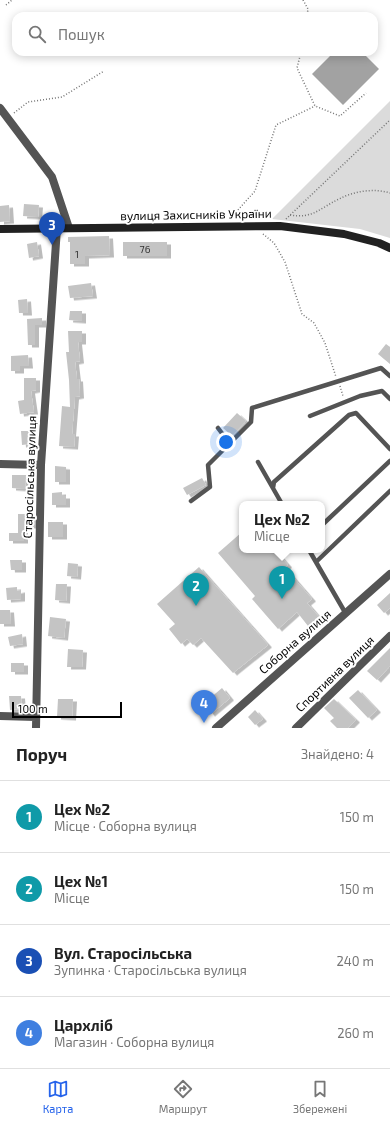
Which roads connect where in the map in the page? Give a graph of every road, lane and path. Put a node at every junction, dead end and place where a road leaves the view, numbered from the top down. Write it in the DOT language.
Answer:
graph roads {
  1 [pos="12,0"];
  2 [pos="303,0"];
  3 [pos="6,5"];
  4 [pos="308,12"];
  5 [pos="300,56"];
  6 [pos="104,71"];
  7 [pos="366,93"];
  8 [pos="315,106"];
  9 [pos="0,108"];
  10 [pos="7,117"];
  11 [pos="390,120"];
  12 [pos="390,193"];
  13 [pos="290,215"];
  14 [pos="224,226"];
  15 [pos="253,226"];
  16 [pos="280,226"];
  17 [pos="57,228"];
  18 [pos="69,228"];
  19 [pos="0,229"];
  20 [pos="390,248"];
  21 [pos="390,376"];
  22 [pos="338,381"];
  23 [pos="390,399"];
  24 [pos="345,402"];
  25 [pos="310,416"];
  26 [pos="218,428"];
  27 [pos="230,444"];
  28 [pos="390,449"];
  29 [pos="390,461"];
  30 [pos="258,462"];
  31 [pos="0,464"];
  32 [pos="41,464"];
  33 [pos="273,488"];
  34 [pos="390,491"];
  35 [pos="191,501"];
  36 [pos="280,501"];
  37 [pos="325,522"];
  38 [pos="311,553"];
  39 [pos="316,562"];
  40 [pos="390,574"];
  41 [pos="346,614"];
  42 [pos="390,636"];
  43 [pos="0,716"];
  44 [pos="36,717"];
  45 [pos="36,728"];
  46 [pos="216,728"];
  47 [pos="296,728"];
  1 -- 3 [label="path"];
  2 -- 4 [label="path"];
  5 -- 8 [label="path"];
  6 -- 10 [label="path"];
  7 -- 8 [label="path"];
  8 -- 14 [label="path"];
  9 -- 10 [label="street"];
  10 -- 18 [label="street"];
  11 -- 13 [label="path"];
  12 -- 13 [label="path"];
  13 -- 16 [label="path"];
  14 -- 15 [label="street, вулиця Захисників України"];
  14 -- 18 [label="street, вулиця Захисників України"];
  15 -- 16 [label="street, вулиця Захисників України"];
  15 -- 22 [label="path"];
  16 -- 20 [label="street, вулиця Захисників України"];
  17 -- 18 [label="street"];
  17 -- 19 [label="street"];
  17 -- 32 [label="street, Старосільська вулиця"];
  21 -- 22 [label="lane"];
  22 -- 24 [label="path"];
  22 -- 27 [label="lane"];
  23 -- 24 [label="lane"];
  24 -- 25 [label="lane"];
  26 -- 27 [label="lane"];
  27 -- 35 [label="lane"];
  28 -- 33 [label="lane"];
  29 -- 37 [label="lane"];
  30 -- 33 [label="lane"];
  31 -- 32 [label="street"];
  32 -- 44 [label="street, Старосільська вулиця"];
  33 -- 36 [label="lane"];
  34 -- 39 [label="lane"];
  38 -- 39 [label="lane"];
  39 -- 41 [label="lane"];
  40 -- 41 [label="street, Соборна вулиця"];
  41 -- 46 [label="street, Соборна вулиця"];
  42 -- 47 [label="street, Спортивна вулиця"];
  43 -- 44 [label="street"];
  44 -- 45 [label="street, Старосільська вулиця"];
}
